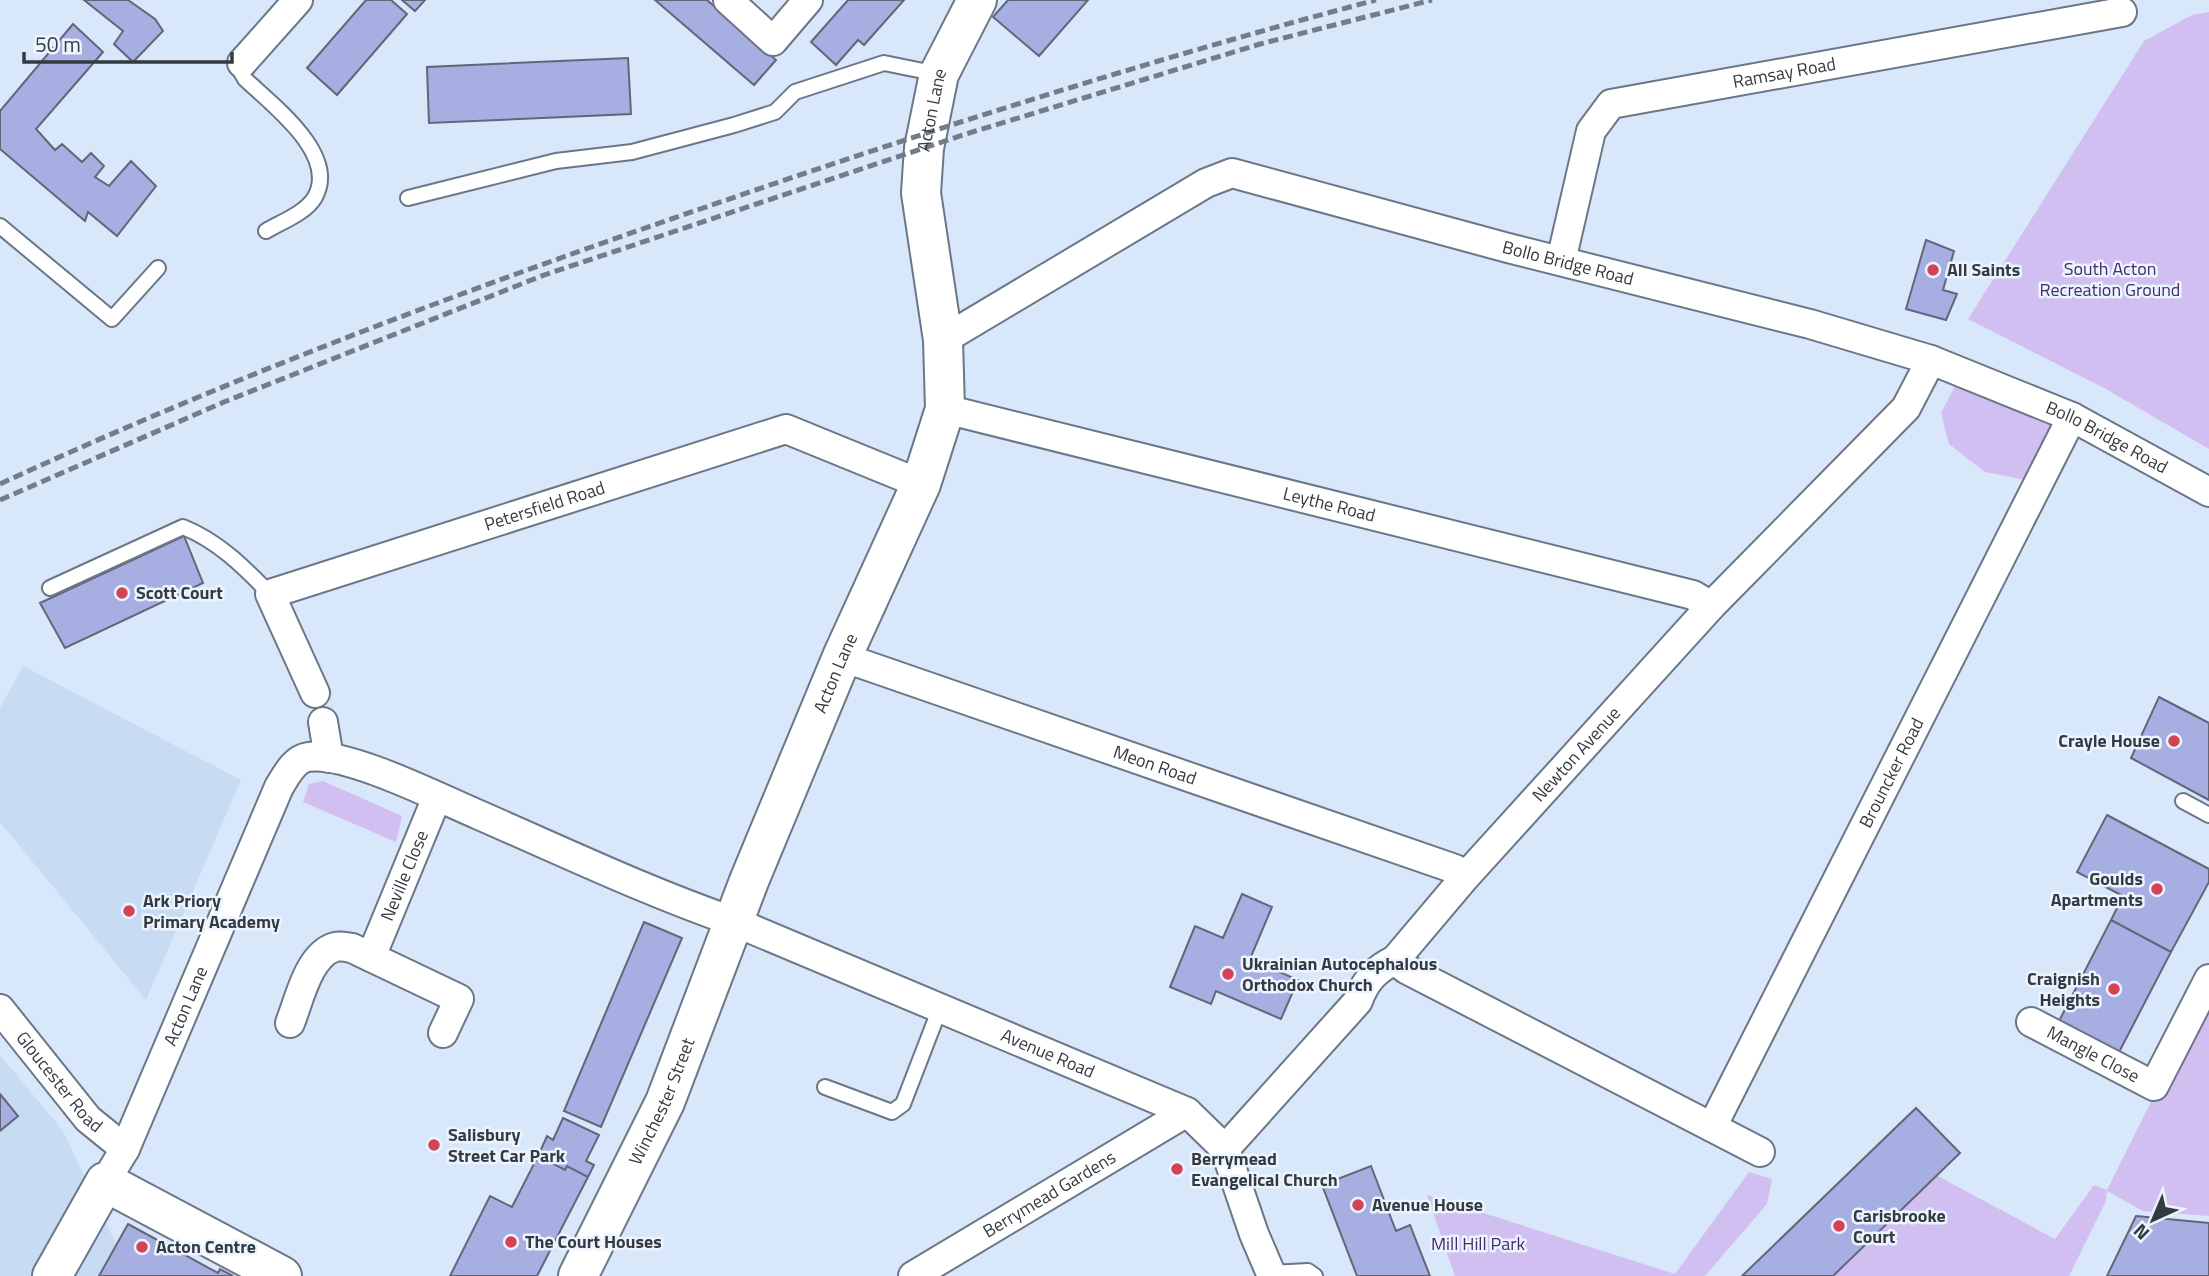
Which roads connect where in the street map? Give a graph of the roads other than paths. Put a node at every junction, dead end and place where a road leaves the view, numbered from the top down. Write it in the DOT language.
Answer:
graph roads {
  1 [pos="728,0"];
  2 [pos="808,0"];
  3 [pos="977,0"];
  4 [pos="289,3"];
  5 [pos="2122,12"];
  6 [pos="242,63"];
  7 [pos="939,74"];
  8 [pos="408,198"];
  9 [pos="0,226"];
  10 [pos="266,231"];
  11 [pos="1561,261"];
  12 [pos="158,268"];
  13 [pos="943,340"];
  14 [pos="1931,360"];
  15 [pos="945,409"];
  16 [pos="2072,417"];
  17 [pos="921,484"];
  18 [pos="2209,492"];
  19 [pos="50,588"];
  20 [pos="270,594"];
  21 [pos="1711,606"];
  22 [pos="842,656"];
  23 [pos="315,692"];
  24 [pos="323,722"];
  25 [pos="329,758"];
  26 [pos="437,797"];
  27 [pos="2183,801"];
  28 [pos="2209,815"];
  29 [pos="1466,876"];
  30 [pos="735,922"];
  31 [pos="371,957"];
  32 [pos="1395,960"];
  33 [pos="2209,979"];
  34 [pos="940,1008"];
  35 [pos="0,1009"];
  36 [pos="290,1023"];
  37 [pos="2031,1023"];
  38 [pos="443,1033"];
  39 [pos="825,1087"];
  40 [pos="1187,1112"];
  41 [pos="1712,1127"];
  42 [pos="125,1149"];
  43 [pos="1225,1149"];
  44 [pos="1760,1152"];
  45 [pos="106,1182"];
  46 [pos="1272,1275"];
  47 [pos="52,1276"];
  48 [pos="282,1276"];
  49 [pos="578,1276"];
  50 [pos="913,1276"];
  51 [pos="1315,1276"];
  1 -- 2 [label="street"];
  3 -- 7 [label="main road, Acton Lane"];
  4 -- 6 [label="street"];
  5 -- 11 [label="street, Ramsay Road"];
  6 -- 10 [label="lane"];
  7 -- 8 [label="lane"];
  7 -- 13 [label="main road, Acton Lane"];
  9 -- 12 [label="lane"];
  11 -- 13 [label="street, Bollo Bridge Road"];
  11 -- 14 [label="street, Bollo Bridge Road"];
  13 -- 15 [label="main road, Acton Lane"];
  14 -- 16 [label="street, Bollo Bridge Road"];
  14 -- 21 [label="street, Newton Avenue"];
  15 -- 17 [label="main road, Acton Lane"];
  15 -- 21 [label="street, Leythe Road"];
  16 -- 18 [label="street, Bollo Bridge Road"];
  16 -- 41 [label="street, Brouncker Road"];
  17 -- 20 [label="street, Petersfield Road"];
  17 -- 22 [label="main road, Acton Lane"];
  19 -- 20 [label="lane"];
  20 -- 23 [label="street"];
  21 -- 29 [label="street, Newton Avenue"];
  22 -- 29 [label="street, Meon Road"];
  22 -- 30 [label="main road, Acton Lane"];
  23 -- 24 [label="lane"];
  24 -- 25 [label="street"];
  25 -- 26 [label="street, Acton Lane"];
  25 -- 42 [label="street, Acton Lane"];
  26 -- 30 [label="street, Acton Lane"];
  26 -- 31 [label="street, Neville Close"];
  27 -- 28 [label="lane"];
  29 -- 32 [label="street, Newton Avenue"];
  30 -- 34 [label="street, Avenue Road"];
  30 -- 49 [label="main road, Winchester Street"];
  31 -- 36 [label="street"];
  31 -- 38 [label="street"];
  32 -- 41 [label="street"];
  32 -- 43 [label="street, Newton Avenue"];
  33 -- 37 [label="street, Mangle Close"];
  34 -- 39 [label="lane"];
  34 -- 40 [label="street, Avenue Road"];
  35 -- 42 [label="street, Gloucester Road"];
  40 -- 43 [label="street, Avenue Road"];
  40 -- 50 [label="street, Berrymead Gardens"];
  41 -- 44 [label="street"];
  42 -- 45 [label="street, Acton Lane"];
  43 -- 46 [label="street, Avenue Road"];
  45 -- 47 [label="main road, Acton Lane"];
  45 -- 48 [label="main road"];
  46 -- 51 [label="lane"];
}
